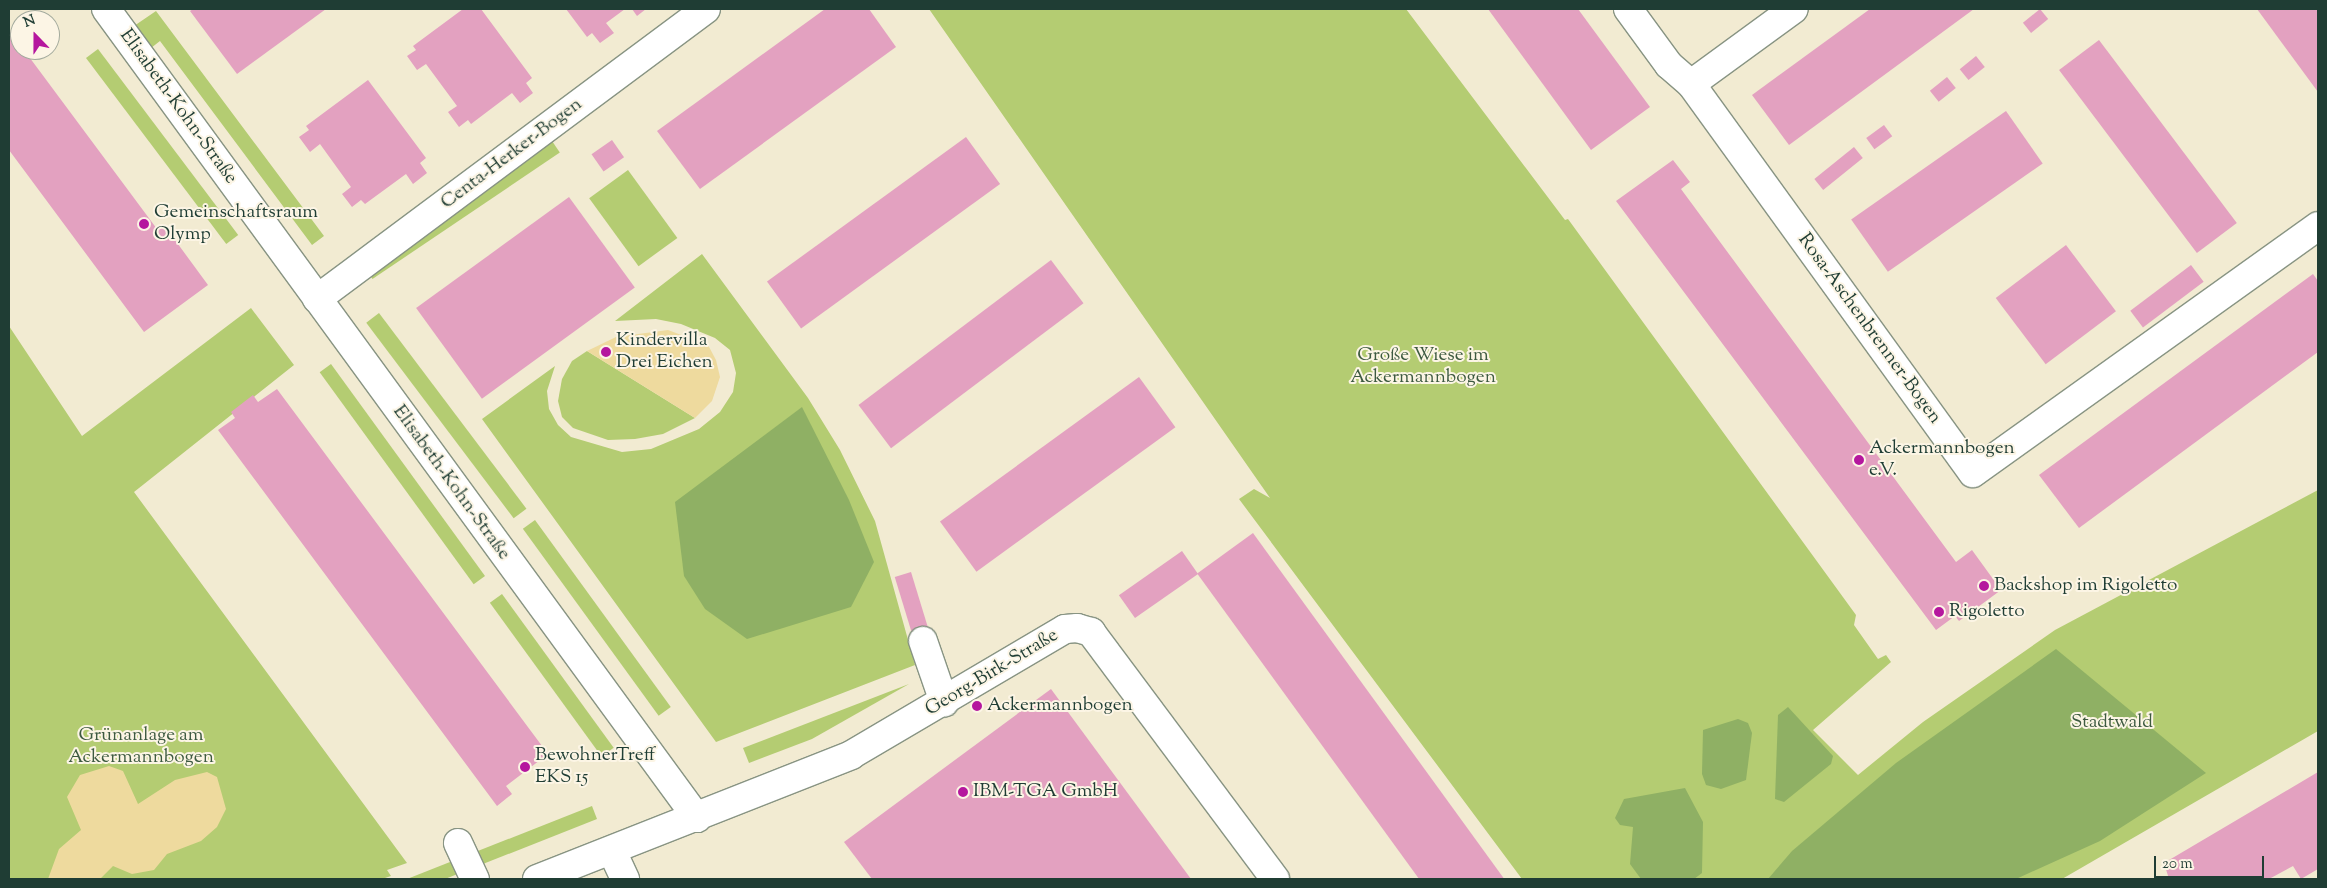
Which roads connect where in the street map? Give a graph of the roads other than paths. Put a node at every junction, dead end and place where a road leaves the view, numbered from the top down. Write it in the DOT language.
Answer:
graph roads {
  1 [pos="706,9"];
  2 [pos="1628,9"];
  3 [pos="1794,9"];
  4 [pos="115,12"];
  5 [pos="1691,84"];
  6 [pos="2318,226"];
  7 [pos="317,299"];
  8 [pos="923,641"];
  9 [pos="944,702"];
  10 [pos="697,818"];
  11 [pos="458,843"];
  12 [pos="612,850"];
  13 [pos="475,879"];
  14 [pos="537,879"];
  15 [pos="625,879"];
  16 [pos="1275,879"];
  1 -- 7 [label="street, Centa-Herker-Bogen"];
  2 -- 5 [label="street"];
  3 -- 5 [label="street"];
  4 -- 7 [label="street, Elisabeth-Kohn-Straße"];
  5 -- 6 [label="street, Rosa-Aschenbrenner-Bogen"];
  7 -- 10 [label="street, Elisabeth-Kohn-Straße"];
  8 -- 9 [label="street"];
  9 -- 10 [label="street, Georg-Birk-Straße"];
  9 -- 16 [label="street, Georg-Birk-Straße"];
  10 -- 12 [label="street"];
  11 -- 13 [label="street"];
  12 -- 14 [label="street"];
  12 -- 15 [label="street"];
}
